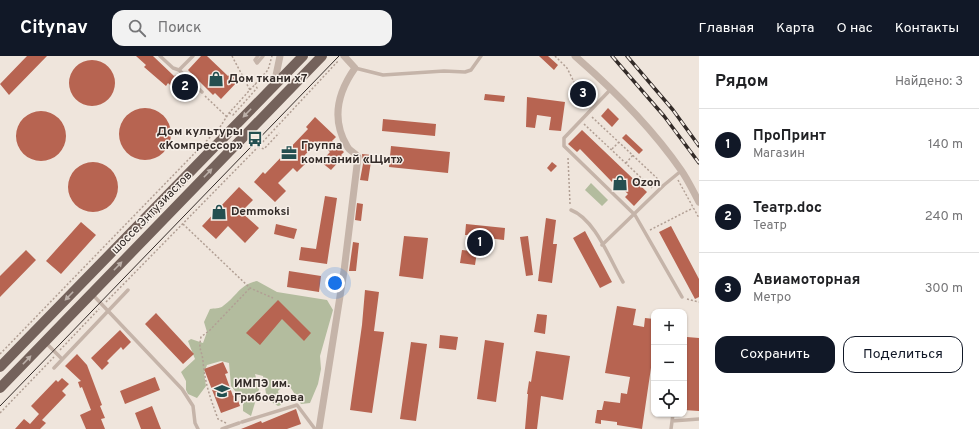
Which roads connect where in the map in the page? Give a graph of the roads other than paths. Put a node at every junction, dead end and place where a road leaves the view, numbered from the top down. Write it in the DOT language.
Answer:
graph roads {
  1 [pos="160,56"];
  2 [pos="193,56"];
  3 [pos="250,56"];
  4 [pos="258,56"];
  5 [pos="263,56"];
  6 [pos="280,56"];
  7 [pos="302,56"];
  8 [pos="322,56"];
  9 [pos="344,56"];
  10 [pos="480,56"];
  11 [pos="575,56"];
  12 [pos="255,60"];
  13 [pos="355,68"];
  14 [pos="179,70"];
  15 [pos="274,85"];
  16 [pos="611,90"];
  17 [pos="202,92"];
  18 [pos="681,171"];
  19 [pos="699,202"];
  20 [pos="571,210"];
  21 [pos="635,215"];
  22 [pos="602,245"];
  23 [pos="623,282"];
  24 [pos="128,290"];
  25 [pos="91,294"];
  26 [pos="682,297"];
  27 [pos="108,310"];
  28 [pos="44,342"];
  29 [pos="62,359"];
  30 [pos="0,367"];
  31 [pos="54,368"];
  32 [pos="0,388"];
  33 [pos="672,417"];
  34 [pos="699,419"];
  35 [pos="672,421"];
  36 [pos="198,429"];
  37 [pos="222,429"];
  38 [pos="314,429"];
  39 [pos="319,429"];
  40 [pos="671,429"];
  1 -- 14 [label="lane"];
  2 -- 14 [label="lane"];
  3 -- 12 [label="lane"];
  4 -- 12 [label="lane"];
  5 -- 12 [label="lane"];
  6 -- 15 [label="street"];
  7 -- 15 [label="main road, шоссе Энтузиастов"];
  25 -- 8 [label="main road, шоссе Энтузиастов, one-way"];
  9 -- 13 [label="street"];
  10 -- 13 [label="lane"];
  11 -- 16 [label="street"];
  13 -- 39 [label="street"];
  14 -- 17 [label="lane"];
  15 -- 30 [label="main road, шоссе Энтузиастов, one-way"];
  16 -- 18 [label="street"];
  16 -- 21 [label="lane"];
  18 -- 19 [label="street"];
  18 -- 21 [label="lane"];
  20 -- 22 [label="lane"];
  21 -- 22 [label="lane"];
  21 -- 26 [label="lane"];
  22 -- 23 [label="lane"];
  24 -- 27 [label="lane"];
  25 -- 27 [label="lane"];
  25 -- 28 [label="main road, шоссе Энтузиастов"];
  27 -- 29 [label="lane"];
  27 -- 36 [label="lane"];
  28 -- 29 [label="lane"];
  32 -- 28 [label="main road, шоссе Энтузиастов, one-way"];
  29 -- 31 [label="lane"];
  33 -- 35 [label="lane"];
  34 -- 35 [label="lane"];
  35 -- 40 [label="lane"];
  37 -- 38 [label="lane"];
}
